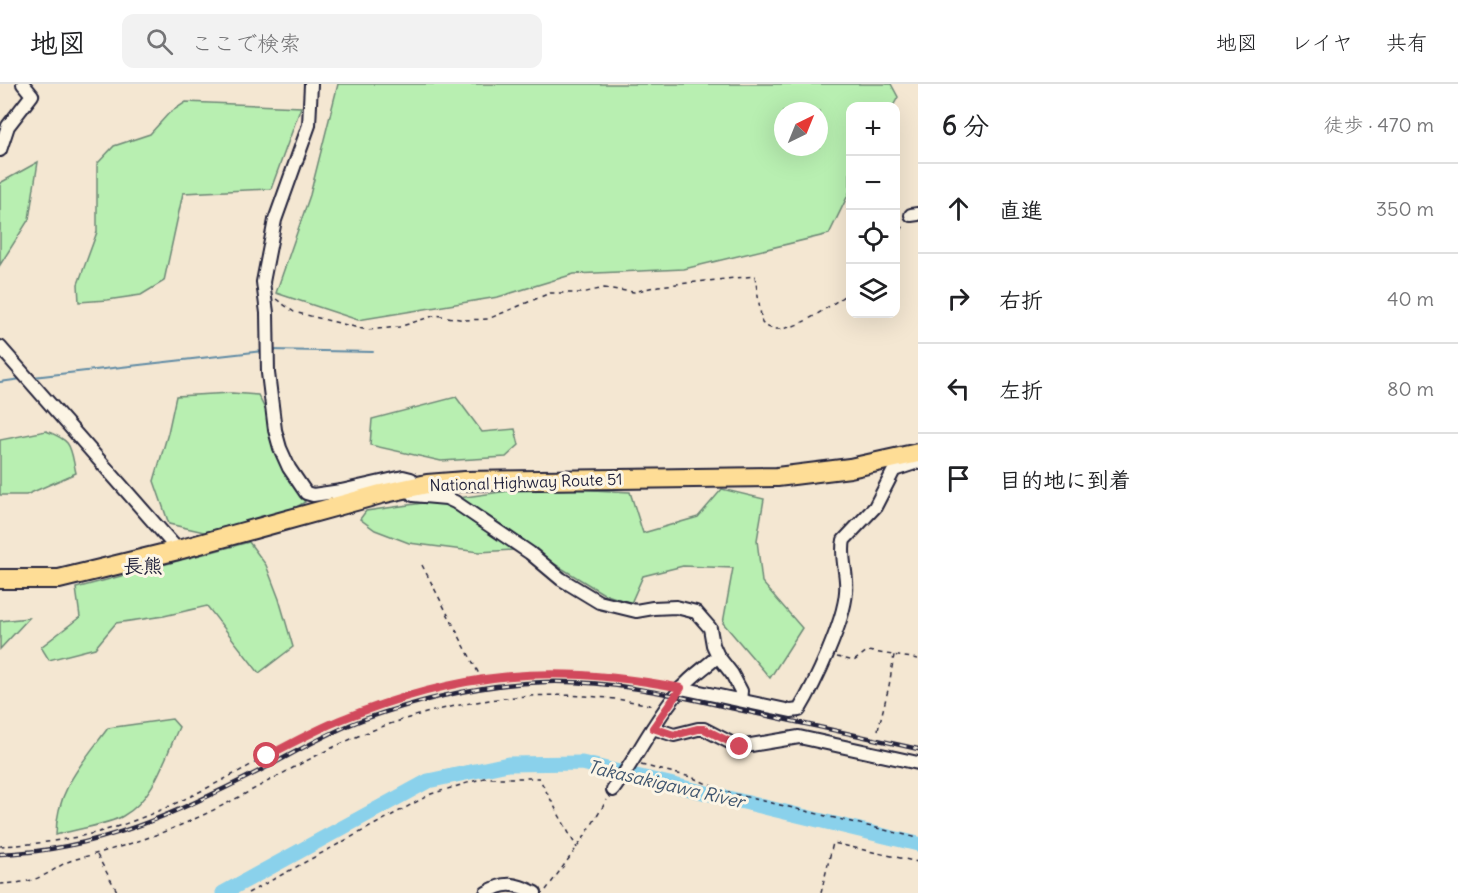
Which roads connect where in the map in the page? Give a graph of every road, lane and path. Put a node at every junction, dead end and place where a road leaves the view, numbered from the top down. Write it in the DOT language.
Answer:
graph roads {
  1 [pos="23,84"];
  2 [pos="311,84"];
  3 [pos="0,150"];
  4 [pos="266,292"];
  5 [pos="846,295"];
  6 [pos="0,346"];
  7 [pos="918,453"];
  8 [pos="918,462"];
  9 [pos="412,487"];
  10 [pos="178,550"];
  11 [pos="422,564"];
  12 [pos="0,579"];
  13 [pos="826,654"];
  14 [pos="894,654"];
  15 [pos="718,656"];
  16 [pos="918,659"];
  17 [pos="482,678"];
  18 [pos="681,688"];
  19 [pos="740,700"];
  20 [pos="665,710"];
  21 [pos="653,728"];
  22 [pos="878,730"];
  23 [pos="633,763"];
  24 [pos="918,763"];
  25 [pos="613,790"];
  26 [pos="918,838"];
  27 [pos="0,846"];
  28 [pos="577,848"];
  29 [pos="97,854"];
  30 [pos="918,862"];
  31 [pos="0,884"];
  32 [pos="118,893"];
  33 [pos="249,893"];
  34 [pos="486,893"];
  35 [pos="535,893"];
  36 [pos="543,893"];
  37 [pos="821,893"];
  1 -- 3 [label="street"];
  2 -- 4 [label="street"];
  4 -- 5 [label="path"];
  4 -- 9 [label="street"];
  6 -- 10 [label="street"];
  7 -- 9 [label="highway, National Highway Route 51"];
  8 -- 13 [label="street"];
  9 -- 10 [label="highway, National Highway Route 51"];
  9 -- 15 [label="street"];
  10 -- 12 [label="highway, National Highway Route 51"];
  11 -- 17 [label="path"];
  13 -- 14 [label="path"];
  13 -- 19 [label="street"];
  14 -- 16 [label="path"];
  14 -- 22 [label="path"];
  15 -- 18 [label="street"];
  15 -- 19 [label="street"];
  17 -- 18 [label="path"];
  17 -- 27 [label="path"];
  18 -- 19 [label="street"];
  18 -- 20 [label="street"];
  20 -- 21 [label="street"];
  20 -- 29 [label="path"];
  21 -- 23 [label="street"];
  21 -- 24 [label="street"];
  23 -- 25 [label="street"];
  23 -- 26 [label="path"];
  25 -- 28 [label="path"];
  28 -- 33 [label="path"];
  28 -- 36 [label="path"];
  29 -- 31 [label="path"];
  29 -- 32 [label="path"];
  30 -- 37 [label="path"];
  34 -- 35 [label="street"];
}
